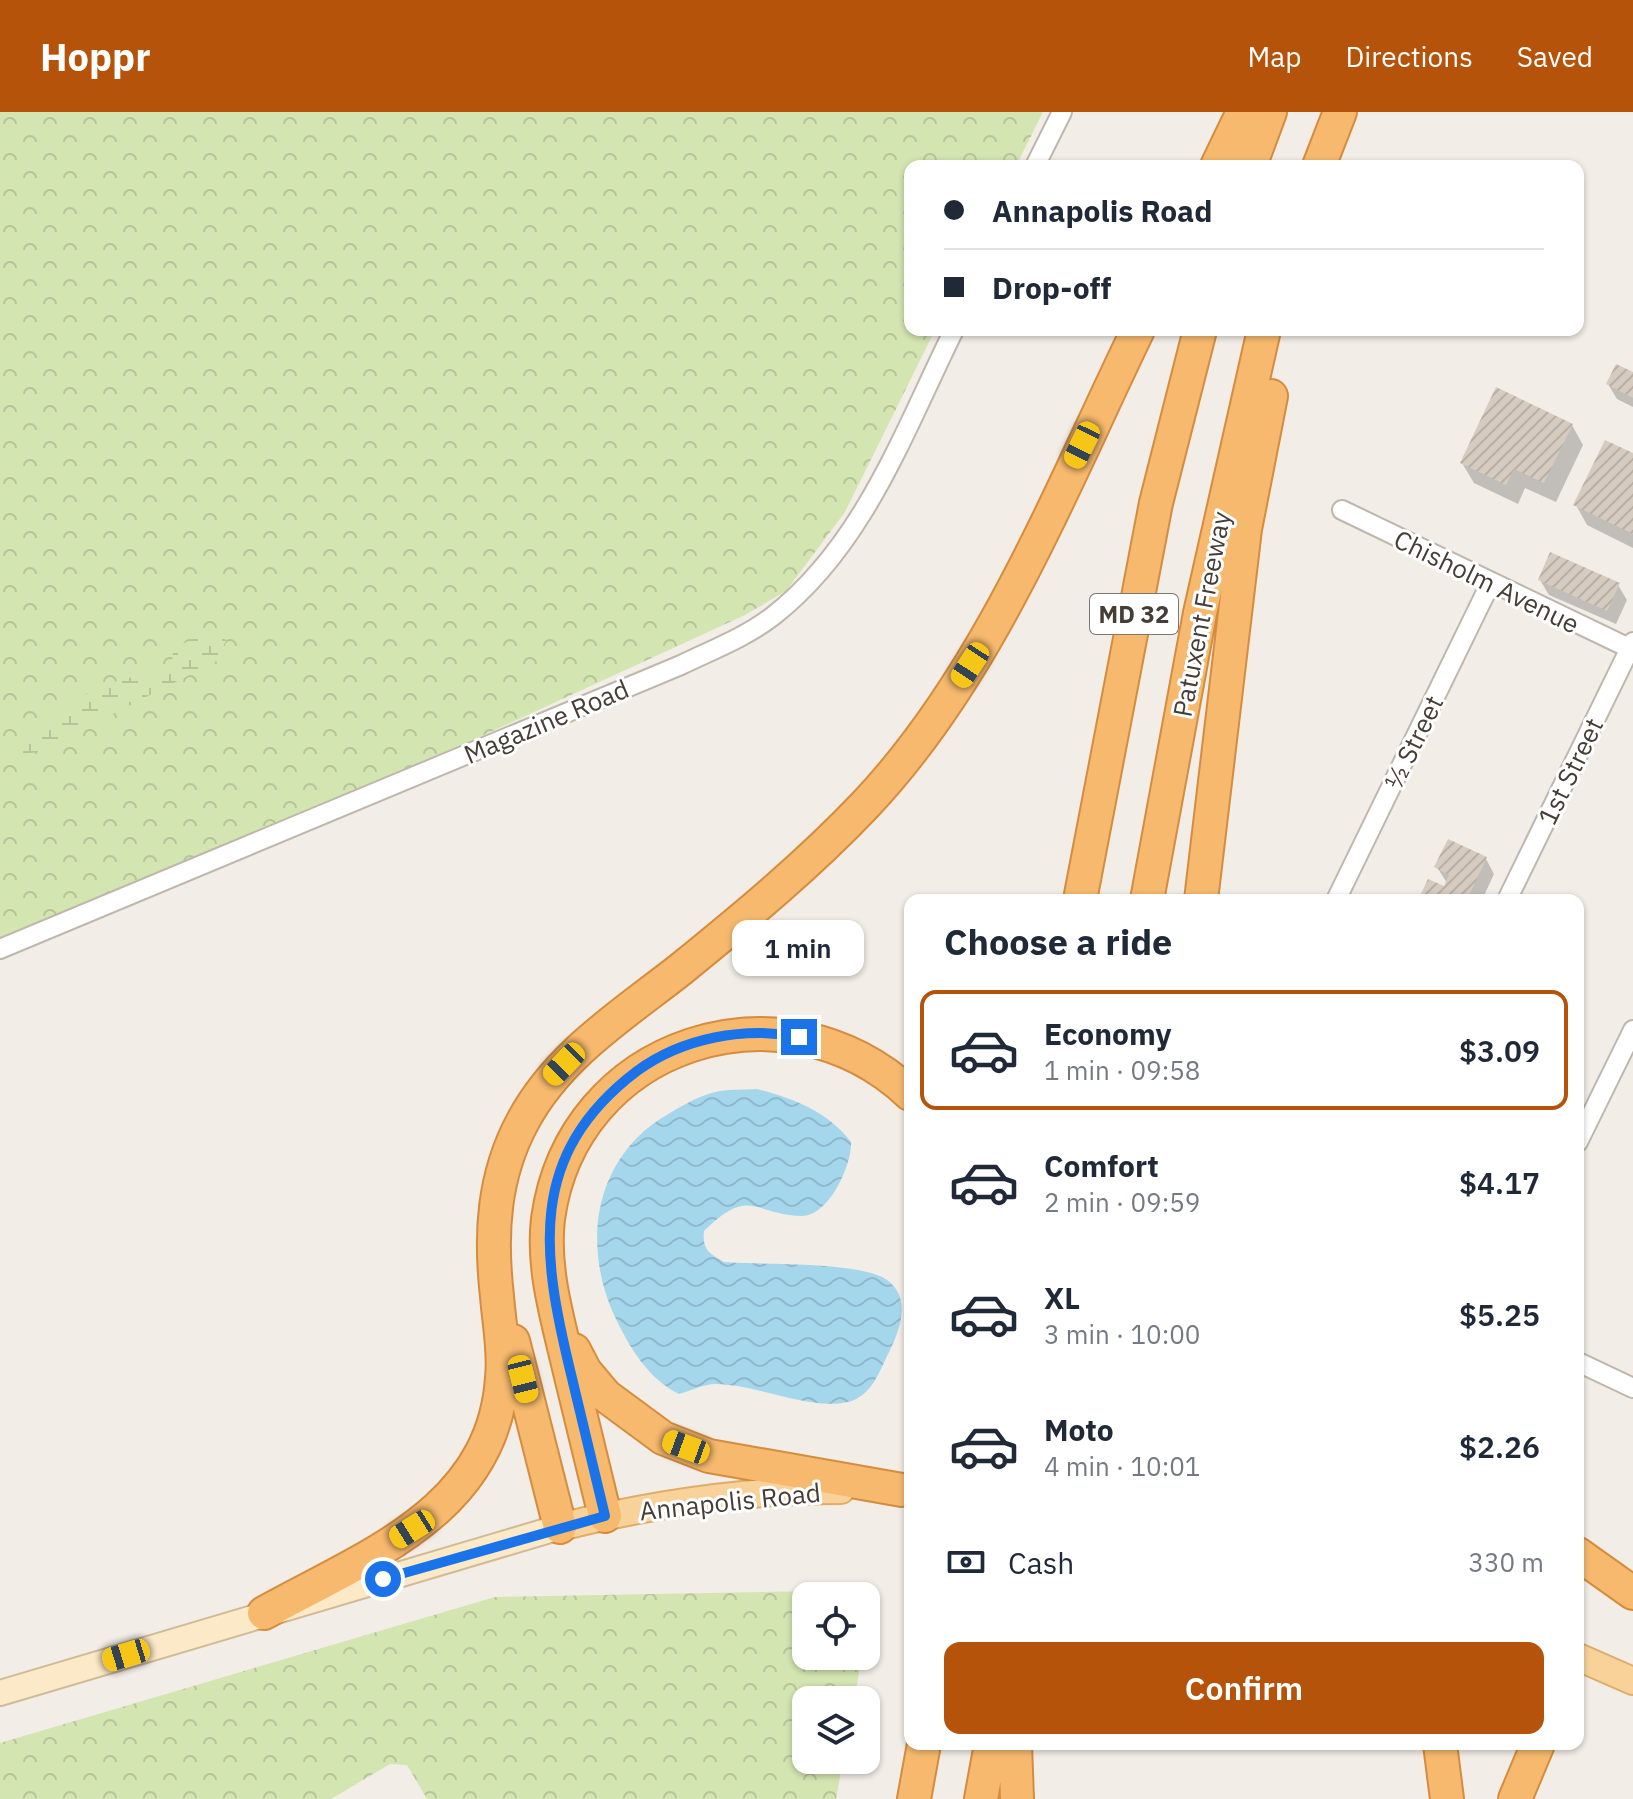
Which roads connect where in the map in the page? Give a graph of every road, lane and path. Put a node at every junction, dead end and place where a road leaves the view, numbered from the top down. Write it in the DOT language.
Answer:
graph roads {
  1 [pos="1062,112"];
  2 [pos="1243,112"];
  3 [pos="1270,112"];
  4 [pos="1342,112"];
  5 [pos="1038,160"];
  6 [pos="1220,160"];
  7 [pos="1252,160"];
  8 [pos="1322,160"];
  9 [pos="1331,160"];
  10 [pos="951,336"];
  11 [pos="1135,336"];
  12 [pos="1198,336"];
  13 [pos="1263,336"];
  14 [pos="1286,336"];
  15 [pos="1342,510"];
  16 [pos="1490,584"];
  17 [pos="1632,647"];
  18 [pos="1081,894"];
  19 [pos="1148,894"];
  20 [pos="1202,894"];
  21 [pos="1339,894"];
  22 [pos="1510,894"];
  23 [pos="0,949"];
  24 [pos="1633,1030"];
  25 [pos="904,1089"];
  26 [pos="1584,1130"];
  27 [pos="493,1261"];
  28 [pos="556,1315"];
  29 [pos="1584,1365"];
  30 [pos="1633,1388"];
  31 [pos="904,1490"];
  32 [pos="904,1490"];
  33 [pos="605,1516"];
  34 [pos="560,1527"];
  35 [pos="1584,1558"];
  36 [pos="1633,1593"];
  37 [pos="264,1613"];
  38 [pos="1584,1660"];
  39 [pos="1633,1681"];
  40 [pos="0,1693"];
  41 [pos="923,1750"];
  42 [pos="990,1750"];
  43 [pos="1015,1750"];
  44 [pos="1441,1750"];
  45 [pos="1535,1750"];
  46 [pos="914,1799"];
  47 [pos="981,1799"];
  48 [pos="1017,1799"];
  49 [pos="1447,1799"];
  50 [pos="1515,1799"];
  1 -- 5 [label="street"];
  2 -- 6 [label="highway"];
  3 -- 7 [label="highway"];
  4 -- 8 [label="highway"];
  4 -- 9 [label="highway"];
  10 -- 23 [label="street, Magazine Road"];
  11 -- 27 [label="highway"];
  12 -- 18 [label="highway, MD 32"];
  13 -- 19 [label="highway, Patuxent Freeway / MD 32"];
  14 -- 20 [label="highway"];
  15 -- 16 [label="street, Chisholm Avenue"];
  16 -- 17 [label="street, Chisholm Avenue"];
  16 -- 21 [label="street, ½ Street"];
  17 -- 22 [label="street, 1st Street"];
  24 -- 26 [label="street"];
  25 -- 28 [label="highway"];
  27 -- 34 [label="highway"];
  27 -- 37 [label="highway"];
  28 -- 31 [label="highway"];
  28 -- 33 [label="highway"];
  29 -- 30 [label="street"];
  32 -- 33 [label="main road, Annapolis Road"];
  33 -- 34 [label="main road, Annapolis Road"];
  34 -- 37 [label="main road, Annapolis Road"];
  35 -- 36 [label="highway"];
  37 -- 40 [label="main road, Annapolis Road"];
  38 -- 39 [label="main road"];
  41 -- 46 [label="highway"];
  42 -- 47 [label="highway"];
  43 -- 48 [label="highway"];
  44 -- 49 [label="highway"];
  45 -- 50 [label="highway"];
}
